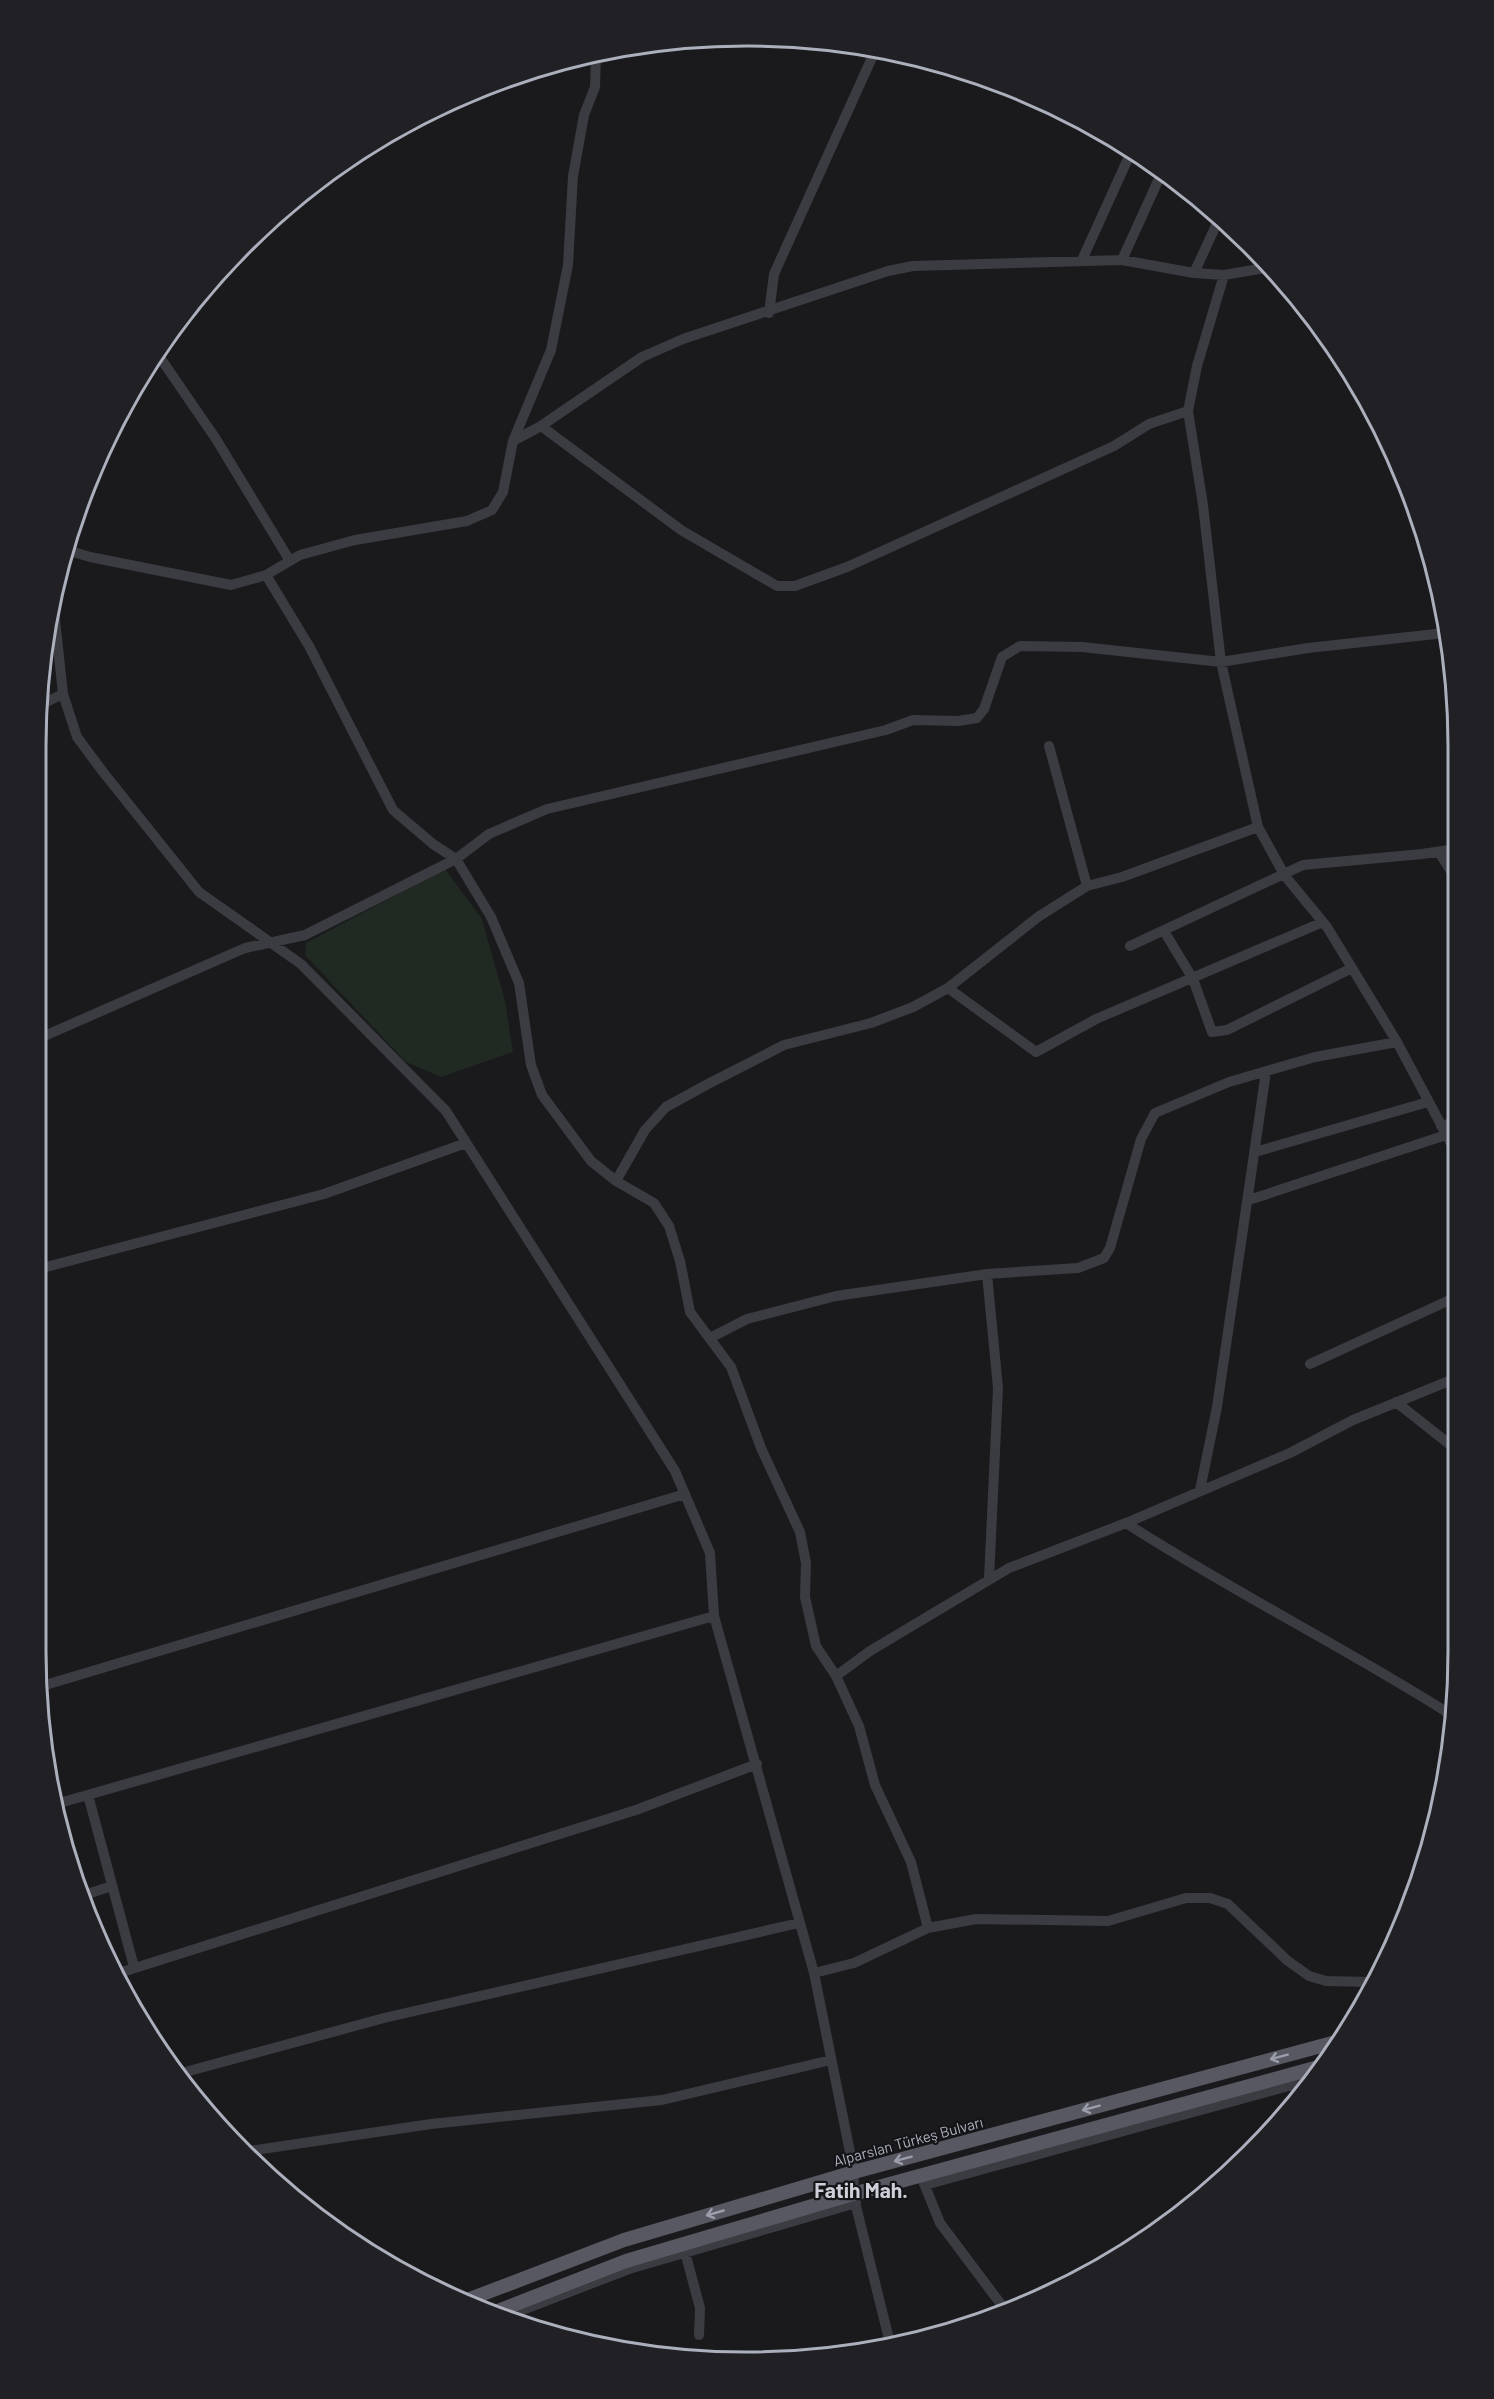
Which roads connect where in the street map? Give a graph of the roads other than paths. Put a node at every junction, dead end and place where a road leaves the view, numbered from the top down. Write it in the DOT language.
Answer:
graph roads {
  1 [pos="872,58"];
  2 [pos="596,63"];
  3 [pos="1128,160"];
  4 [pos="1158,181"];
  5 [pos="1216,226"];
  6 [pos="1082,260"];
  7 [pos="1122,260"];
  8 [pos="1259,269"];
  9 [pos="1194,273"];
  10 [pos="1224,275"];
  11 [pos="769,313"];
  12 [pos="163,361"];
  13 [pos="1188,411"];
  14 [pos="541,426"];
  15 [pos="513,441"];
  16 [pos="74,552"];
  17 [pos="290,561"];
  18 [pos="266,575"];
  19 [pos="56,631"];
  20 [pos="1438,634"];
  21 [pos="1221,662"];
  22 [pos="63,694"];
  23 [pos="48,701"];
  24 [pos="1049,746"];
  25 [pos="1258,827"];
  26 [pos="1448,850"];
  27 [pos="1439,852"];
  28 [pos="456,859"];
  29 [pos="1448,866"];
  30 [pos="1285,876"];
  31 [pos="1086,886"];
  32 [pos="1323,922"];
  33 [pos="1164,931"];
  34 [pos="271,942"];
  35 [pos="1130,946"];
  36 [pos="1352,968"];
  37 [pos="1193,980"];
  38 [pos="948,988"];
  39 [pos="46,1035"];
  40 [pos="1397,1042"];
  41 [pos="1266,1072"];
  42 [pos="1428,1102"];
  43 [pos="1448,1127"];
  44 [pos="1444,1130"];
  45 [pos="1448,1138"];
  46 [pos="465,1143"];
  47 [pos="1255,1152"];
  48 [pos="616,1181"];
  49 [pos="1249,1200"];
  50 [pos="46,1267"];
  51 [pos="987,1274"];
  52 [pos="1448,1301"];
  53 [pos="710,1338"];
  54 [pos="1310,1364"];
  55 [pos="1448,1381"];
  56 [pos="1396,1402"];
  57 [pos="1448,1443"];
  58 [pos="1200,1490"];
  59 [pos="685,1494"];
  60 [pos="1126,1523"];
  61 [pos="989,1579"];
  62 [pos="714,1616"];
  63 [pos="836,1676"];
  64 [pos="47,1684"];
  65 [pos="1445,1711"];
  66 [pos="757,1764"];
  67 [pos="88,1795"];
  68 [pos="63,1802"];
  69 [pos="112,1886"];
  70 [pos="90,1893"];
  71 [pos="800,1923"];
  72 [pos="928,1928"];
  73 [pos="134,1967"];
  74 [pos="124,1971"];
  75 [pos="814,1973"];
  76 [pos="1365,1982"];
  77 [pos="1326,2045"];
  78 [pos="831,2060"];
  79 [pos="187,2072"];
  80 [pos="1306,2073"];
  81 [pos="1294,2079"];
  82 [pos="1302,2079"];
  83 [pos="1296,2087"];
  84 [pos="255,2150"];
  85 [pos="854,2172"];
  86 [pos="923,2180"];
  87 [pos="854,2198"];
  88 [pos="685,2252"];
  89 [pos="475,2297"];
  90 [pos="1001,2304"];
  91 [pos="504,2308"];
  92 [pos="516,2313"];
  93 [pos="699,2335"];
  94 [pos="889,2338"];
  1 -- 11 [label="street"];
  2 -- 15 [label="street"];
  3 -- 6 [label="street"];
  4 -- 7 [label="street"];
  5 -- 9 [label="street"];
  6 -- 7 [label="street"];
  6 -- 11 [label="street"];
  7 -- 9 [label="street"];
  8 -- 10 [label="street"];
  9 -- 10 [label="street"];
  10 -- 13 [label="street"];
  11 -- 14 [label="street"];
  12 -- 17 [label="street"];
  13 -- 14 [label="street"];
  13 -- 21 [label="street"];
  14 -- 15 [label="street"];
  15 -- 17 [label="street"];
  16 -- 18 [label="street"];
  17 -- 18 [label="street"];
  18 -- 28 [label="street"];
  19 -- 22 [label="street"];
  20 -- 21 [label="street"];
  21 -- 25 [label="street"];
  21 -- 28 [label="street"];
  22 -- 23 [label="street"];
  22 -- 34 [label="street"];
  24 -- 31 [label="street"];
  25 -- 30 [label="street"];
  25 -- 31 [label="street"];
  26 -- 27 [label="street"];
  27 -- 29 [label="street"];
  27 -- 30 [label="street"];
  28 -- 34 [label="street"];
  28 -- 48 [label="street"];
  30 -- 32 [label="street"];
  30 -- 33 [label="street"];
  31 -- 38 [label="street"];
  32 -- 36 [label="street"];
  32 -- 37 [label="street"];
  33 -- 35 [label="street"];
  33 -- 37 [label="street"];
  34 -- 39 [label="street"];
  34 -- 46 [label="street"];
  36 -- 37 [label="street"];
  36 -- 40 [label="street"];
  37 -- 38 [label="street"];
  38 -- 48 [label="street"];
  40 -- 41 [label="street"];
  40 -- 42 [label="street"];
  41 -- 47 [label="street"];
  41 -- 51 [label="street"];
  42 -- 44 [label="street"];
  42 -- 47 [label="street"];
  43 -- 44 [label="street"];
  44 -- 45 [label="street"];
  44 -- 49 [label="street"];
  46 -- 50 [label="street"];
  46 -- 59 [label="street"];
  47 -- 49 [label="street"];
  48 -- 53 [label="street"];
  49 -- 58 [label="street"];
  51 -- 53 [label="street"];
  51 -- 61 [label="street"];
  52 -- 54 [label="street"];
  53 -- 63 [label="street"];
  55 -- 56 [label="street"];
  56 -- 57 [label="street"];
  56 -- 58 [label="street"];
  58 -- 60 [label="street"];
  59 -- 62 [label="street"];
  59 -- 64 [label="street"];
  60 -- 61 [label="street"];
  60 -- 65 [label="street"];
  61 -- 63 [label="street"];
  62 -- 66 [label="street"];
  62 -- 67 [label="street"];
  63 -- 72 [label="street"];
  66 -- 71 [label="street"];
  66 -- 73 [label="street"];
  67 -- 68 [label="street"];
  67 -- 69 [label="street"];
  69 -- 70 [label="street"];
  69 -- 73 [label="street"];
  71 -- 75 [label="street"];
  71 -- 79 [label="street"];
  72 -- 75 [label="street"];
  72 -- 76 [label="street"];
  73 -- 74 [label="street"];
  75 -- 78 [label="street"];
  77 -- 85 [label="main road, Alparslan Türkeş Bulvarı, one-way"];
  78 -- 84 [label="street"];
  78 -- 85 [label="street"];
  80 -- 81 [label="main road"];
  81 -- 82 [label="street"];
  81 -- 83 [label="street"];
  81 -- 86 [label="main road"];
  85 -- 87 [label="street"];
  85 -- 89 [label="main road, Alparslan Türkeş Bulvarı, one-way"];
  86 -- 87 [label="main road"];
  86 -- 90 [label="street"];
  87 -- 88 [label="street"];
  87 -- 91 [label="main road"];
  87 -- 94 [label="street"];
  88 -- 92 [label="street"];
  88 -- 93 [label="street"];
}
